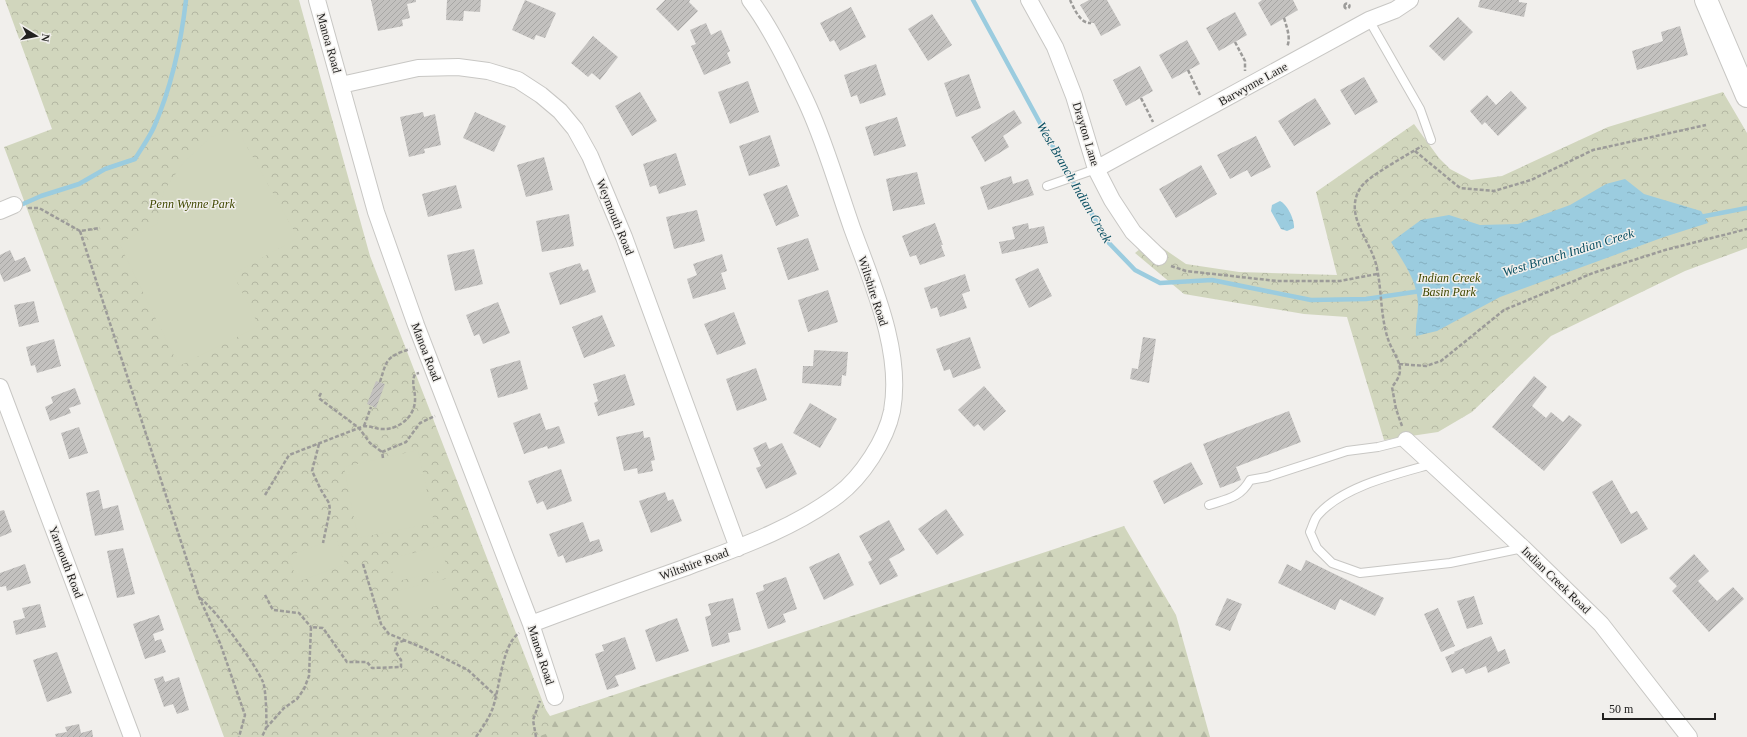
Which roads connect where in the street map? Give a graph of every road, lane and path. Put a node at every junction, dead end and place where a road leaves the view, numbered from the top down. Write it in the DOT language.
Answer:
graph roads {
  1 [pos="317,0"];
  2 [pos="750,0"];
  3 [pos="1030,0"];
  4 [pos="1070,0"];
  5 [pos="1344,0"];
  6 [pos="1410,0"];
  7 [pos="1706,0"];
  8 [pos="1346,4"];
  9 [pos="1284,18"];
  10 [pos="1369,20"];
  11 [pos="1091,23"];
  12 [pos="1234,42"];
  13 [pos="1286,51"];
  14 [pos="1188,70"];
  15 [pos="1244,74"];
  16 [pos="341,85"];
  17 [pos="1747,96"];
  18 [pos="1141,98"];
  19 [pos="1207,108"];
  20 [pos="1706,125"];
  21 [pos="1160,134"];
  22 [pos="1432,140"];
  23 [pos="1415,151"];
  24 [pos="1096,169"];
  25 [pos="1047,186"];
  26 [pos="14,207"];
  27 [pos="100,228"];
  28 [pos="1747,230"];
  29 [pos="80,231"];
  30 [pos="1159,257"];
  31 [pos="1378,274"];
  32 [pos="424,345"];
  33 [pos="1399,364"];
  34 [pos="432,368"];
  35 [pos="380,382"];
  36 [pos="0,387"];
  37 [pos="321,393"];
  38 [pos="372,406"];
  39 [pos="1396,409"];
  40 [pos="449,411"];
  41 [pos="364,426"];
  42 [pos="359,428"];
  43 [pos="1406,440"];
  44 [pos="319,444"];
  45 [pos="382,452"];
  46 [pos="383,458"];
  47 [pos="1432,464"];
  48 [pos="265,495"];
  49 [pos="1209,505"];
  50 [pos="323,543"];
  51 [pos="738,548"];
  52 [pos="1523,548"];
  53 [pos="363,564"];
  54 [pos="265,595"];
  55 [pos="199,597"];
  56 [pos="531,624"];
  57 [pos="311,627"];
  58 [pos="406,640"];
  59 [pos="549,678"];
  60 [pos="496,696"];
  61 [pos="555,697"];
  62 [pos="266,728"];
  63 [pos="132,737"];
  64 [pos="239,737"];
  65 [pos="262,737"];
  66 [pos="476,737"];
  67 [pos="536,737"];
  68 [pos="1688,737"];
  1 -- 16 [label="street, Manoa Road"];
  2 -- 51 [label="street, Wiltshire Road"];
  3 -- 24 [label="street, Drayton Lane"];
  4 -- 11 [label="path"];
  5 -- 8 [label="path"];
  6 -- 10 [label="street, Barwynne Lane"];
  7 -- 17 [label="main road"];
  9 -- 13 [label="path"];
  10 -- 19 [label="street, Barwynne Lane"];
  10 -- 22 [label="lane"];
  12 -- 15 [label="path"];
  14 -- 19 [label="path"];
  16 -- 32 [label="street, Manoa Road"];
  16 -- 51 [label="street, Weymouth Road"];
  18 -- 21 [label="path"];
  19 -- 21 [label="street, Barwynne Lane"];
  20 -- 23 [label="path"];
  21 -- 24 [label="street, Barwynne Lane"];
  22 -- 23 [label="path"];
  23 -- 31 [label="path"];
  24 -- 25 [label="lane"];
  24 -- 30 [label="street, Drayton Lane"];
  26 -- 29 [label="path"];
  27 -- 29 [label="path"];
  28 -- 33 [label="path"];
  29 -- 55 [label="path"];
  30 -- 31 [label="path"];
  31 -- 33 [label="path"];
  32 -- 34 [label="street, Manoa Road"];
  32 -- 35 [label="path"];
  33 -- 39 [label="path"];
  34 -- 40 [label="street, Manoa Road"];
  34 -- 41 [label="path"];
  36 -- 63 [label="street, Yarmouth Road"];
  37 -- 42 [label="path"];
  38 -- 41 [label="path"];
  40 -- 45 [label="path"];
  40 -- 56 [label="street, Manoa Road"];
  41 -- 42 [label="path"];
  42 -- 44 [label="path"];
  42 -- 45 [label="path"];
  43 -- 47 [label="street, Indian Creek Road"];
  43 -- 49 [label="lane"];
  44 -- 48 [label="path"];
  44 -- 50 [label="path"];
  45 -- 46 [label="path"];
  47 -- 52 [label="street, Indian Creek Road"];
  47 -- 52 [label="lane"];
  51 -- 56 [label="street, Wiltshire Road"];
  52 -- 68 [label="street, Indian Creek Road"];
  53 -- 58 [label="path"];
  54 -- 57 [label="path"];
  55 -- 62 [label="path"];
  55 -- 64 [label="path"];
  56 -- 59 [label="street, Manoa Road"];
  56 -- 60 [label="path"];
  57 -- 58 [label="path"];
  57 -- 62 [label="path"];
  58 -- 60 [label="path"];
  59 -- 61 [label="street, Manoa Road"];
  59 -- 67 [label="path"];
  60 -- 66 [label="path"];
  62 -- 65 [label="path"];
}
